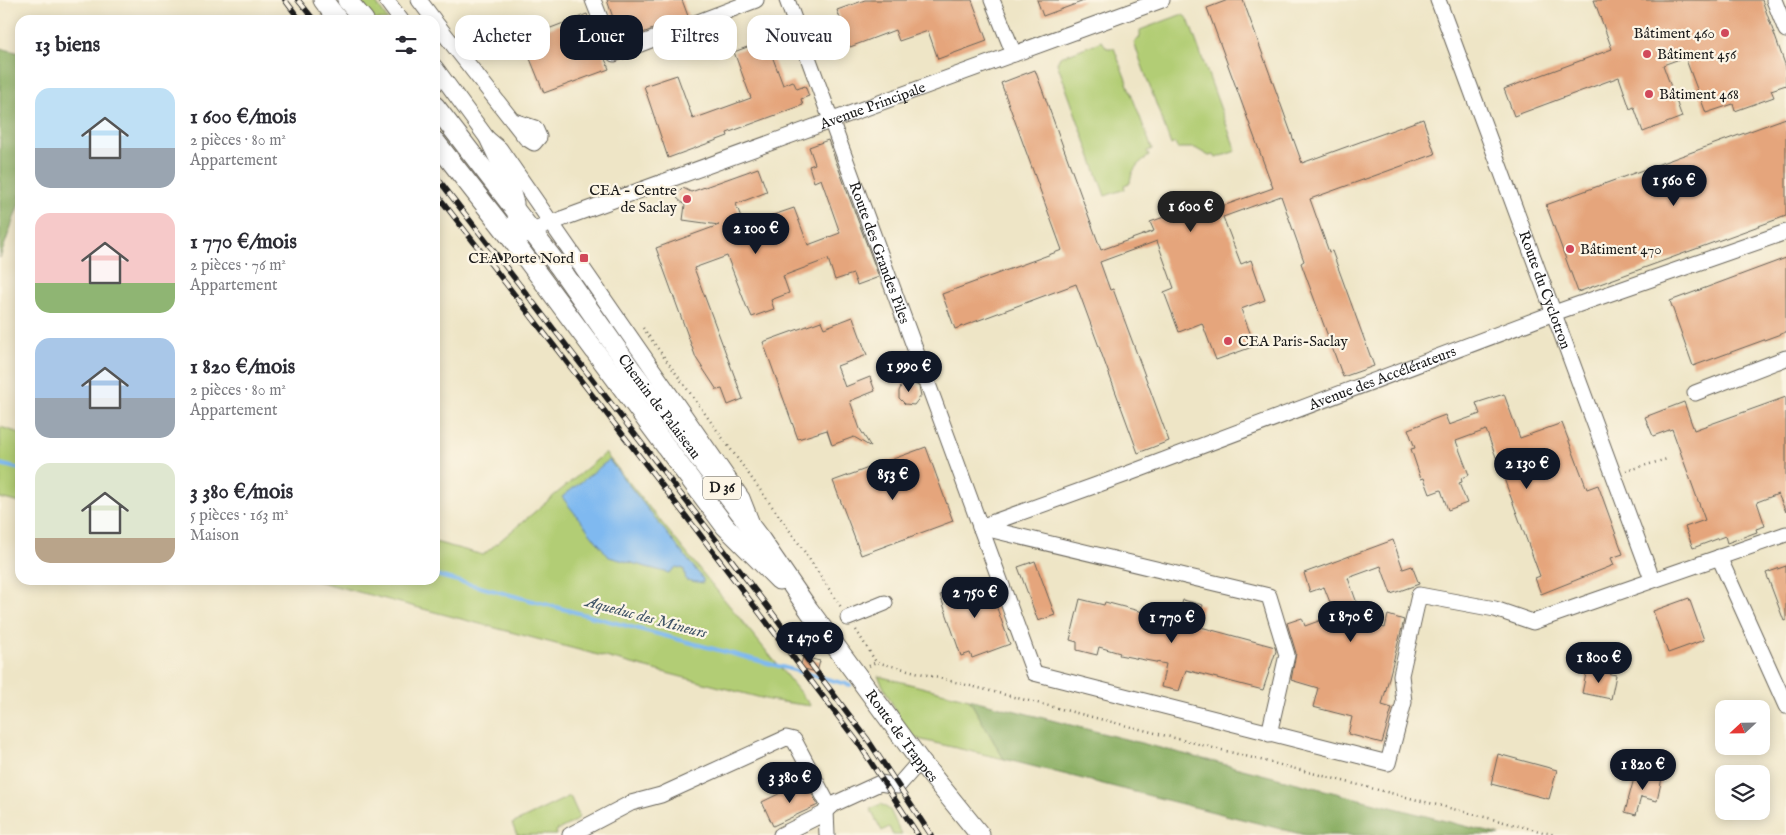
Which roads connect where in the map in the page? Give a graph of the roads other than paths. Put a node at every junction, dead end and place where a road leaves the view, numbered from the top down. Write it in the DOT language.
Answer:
graph roads {
  1 [pos="323,0"];
  2 [pos="348,0"];
  3 [pos="386,0"];
  4 [pos="419,0"];
  5 [pos="593,0"];
  6 [pos="756,0"];
  7 [pos="787,0"];
  8 [pos="992,0"];
  9 [pos="1162,0"];
  10 [pos="1438,0"];
  11 [pos="1774,0"];
  12 [pos="334,15"];
  13 [pos="360,15"];
  14 [pos="397,15"];
  15 [pos="430,15"];
  16 [pos="440,28"];
  17 [pos="1786,30"];
  18 [pos="1014,54"];
  19 [pos="440,74"];
  20 [pos="440,113"];
  21 [pos="832,120"];
  22 [pos="514,121"];
  23 [pos="487,138"];
  24 [pos="440,147"];
  25 [pos="516,213"];
  26 [pos="552,223"];
  27 [pos="1786,232"];
  28 [pos="522,237"];
  29 [pos="1554,312"];
  30 [pos="1786,358"];
  31 [pos="1695,393"];
  32 [pos="980,527"];
  33 [pos="756,533"];
  34 [pos="1786,534"];
  35 [pos="1719,557"];
  36 [pos="1652,579"];
  37 [pos="886,603"];
  38 [pos="809,610"];
  39 [pos="848,618"];
  40 [pos="1786,706"];
  41 [pos="1270,734"];
  42 [pos="920,761"];
  43 [pos="828,808"];
  44 [pos="570,835"];
  45 [pos="781,835"];
  46 [pos="827,835"];
  47 [pos="980,835"];
  1 -- 12 [label="main road"];
  2 -- 13 [label="main road"];
  3 -- 14 [label="street"];
  4 -- 15 [label="street"];
  5 -- 6 [label="street"];
  7 -- 21 [label="street, Route des Grandes Piles"];
  8 -- 18 [label="street"];
  9 -- 18 [label="street, Avenue Principale"];
  10 -- 29 [label="street, Route du Cyclotron"];
  11 -- 17 [label="street"];
  16 -- 22 [label="street"];
  18 -- 21 [label="street, Avenue Principale"];
  19 -- 23 [label="street"];
  20 -- 25 [label="main road, Chemin de Palaiseau / D 36"];
  21 -- 26 [label="street, Avenue Principale"];
  21 -- 32 [label="street, Route des Grandes Piles"];
  23 -- 25 [label="street"];
  23 -- 26 [label="street"];
  24 -- 28 [label="main road, Chemin de Palaiseau / D 36"];
  25 -- 28 [label="main road, Chemin de Palaiseau / D 36"];
  26 -- 28 [label="street"];
  26 -- 33 [label="street"];
  27 -- 29 [label="street, Avenue des Accélérateurs"];
  28 -- 33 [label="main road, Chemin de Palaiseau / D 36"];
  28 -- 38 [label="main road, Chemin de Palaiseau / D 36"];
  29 -- 32 [label="street, Avenue des Accélérateurs"];
  29 -- 36 [label="street, Route du Cyclotron"];
  30 -- 31 [label="street"];
  32 -- 41 [label="street, Route des Grandes Piles"];
  32 -- 41 [label="street"];
  33 -- 38 [label="main road, Chemin de Palaiseau / D 36"];
  34 -- 35 [label="street"];
  35 -- 36 [label="street"];
  35 -- 40 [label="street"];
  36 -- 41 [label="street"];
  37 -- 39 [label="street"];
  38 -- 42 [label="main road, Route de Trappes / D 36"];
  42 -- 43 [label="street"];
  42 -- 47 [label="main road, Route de Trappes / D 36"];
  43 -- 44 [label="street"];
  43 -- 45 [label="street"];
  43 -- 46 [label="street"];
}
